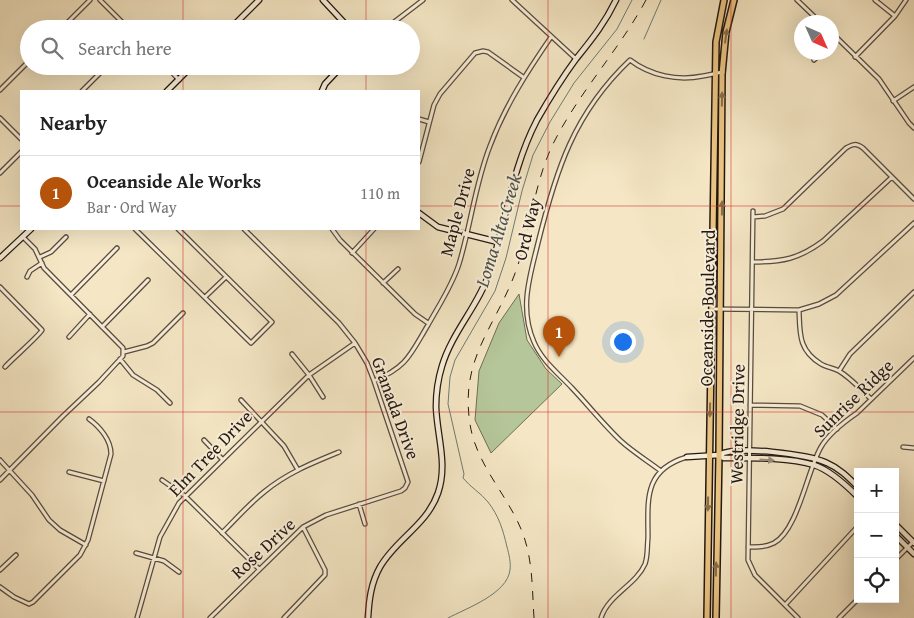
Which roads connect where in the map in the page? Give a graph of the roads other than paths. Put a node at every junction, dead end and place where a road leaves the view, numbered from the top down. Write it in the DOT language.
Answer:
graph roads {
  1 [pos="90,0"];
  2 [pos="100,0"];
  3 [pos="259,0"];
  4 [pos="323,0"];
  5 [pos="423,0"];
  6 [pos="512,0"];
  7 [pos="616,0"];
  8 [pos="724,0"];
  9 [pos="734,0"];
  10 [pos="797,0"];
  11 [pos="875,0"];
  12 [pos="906,0"];
  13 [pos="813,15"];
  14 [pos="895,16"];
  15 [pos="70,20"];
  16 [pos="120,20"];
  17 [pos="239,20"];
  18 [pos="342,20"];
  19 [pos="397,20"];
  20 [pos="551,37"];
  21 [pos="839,41"];
  22 [pos="855,57"];
  23 [pos="576,60"];
  24 [pos="20,70"];
  25 [pos="723,72"];
  26 [pos="715,73"];
  27 [pos="98,75"];
  28 [pos="174,75"];
  29 [pos="184,75"];
  30 [pos="334,75"];
  31 [pos="523,77"];
  32 [pos="179,80"];
  33 [pos="914,87"];
  34 [pos="0,90"];
  35 [pos="83,90"];
  36 [pos="168,90"];
  37 [pos="322,90"];
  38 [pos="893,101"];
  39 [pos="0,118"];
  40 [pos="420,119"];
  41 [pos="430,122"];
  42 [pos="914,128"];
  43 [pos="20,138"];
  44 [pos="20,153"];
  45 [pos="420,158"];
  46 [pos="0,173"];
  47 [pos="892,177"];
  48 [pos="914,200"];
  49 [pos="753,211"];
  50 [pos="420,214"];
  51 [pos="753,217"];
  52 [pos="914,223"];
  53 [pos="30,230"];
  54 [pos="136,230"];
  55 [pos="179,230"];
  56 [pos="245,230"];
  57 [pos="333,230"];
  58 [pos="373,230"];
  59 [pos="466,233"];
  60 [pos="66,236"];
  61 [pos="23,237"];
  62 [pos="498,242"];
  63 [pos="117,248"];
  64 [pos="352,253"];
  65 [pos="40,257"];
  66 [pos="0,258"];
  67 [pos="753,262"];
  68 [pos="42,263"];
  69 [pos="398,269"];
  70 [pos="27,276"];
  71 [pos="226,277"];
  72 [pos="148,280"];
  73 [pos="383,284"];
  74 [pos="0,287"];
  75 [pos="914,292"];
  76 [pos="70,295"];
  77 [pos="204,297"];
  78 [pos="712,309"];
  79 [pos="721,309"];
  80 [pos="752,310"];
  81 [pos="799,310"];
  82 [pos="183,313"];
  83 [pos="90,314"];
  84 [pos="428,323"];
  85 [pos="102,326"];
  86 [pos="68,337"];
  87 [pos="354,343"];
  88 [pos="124,352"];
  89 [pos="292,354"];
  90 [pos="914,358"];
  91 [pos="120,359"];
  92 [pos="5,367"];
  93 [pos="839,371"];
  94 [pos="309,375"];
  95 [pos="374,381"];
  96 [pos="322,397"];
  97 [pos="871,399"];
  98 [pos="241,400"];
  99 [pos="170,403"];
  100 [pos="750,405"];
  101 [pos="89,420"];
  102 [pos="261,421"];
  103 [pos="837,429"];
  104 [pos="204,440"];
  105 [pos="903,447"];
  106 [pos="914,448"];
  107 [pos="750,451"];
  108 [pos="340,452"];
  109 [pos="709,455"];
  110 [pos="719,455"];
  111 [pos="687,456"];
  112 [pos="750,458"];
  113 [pos="816,458"];
  114 [pos="222,459"];
  115 [pos="0,460"];
  116 [pos="814,465"];
  117 [pos="10,470"];
  118 [pos="298,470"];
  119 [pos="661,470"];
  120 [pos="69,472"];
  121 [pos="0,480"];
  122 [pos="162,480"];
  123 [pos="104,482"];
  124 [pos="854,483"];
  125 [pos="401,491"];
  126 [pos="854,493"];
  127 [pos="185,496"];
  128 [pos="359,504"];
  129 [pos="365,524"];
  130 [pos="303,527"];
  131 [pos="899,528"];
  132 [pos="854,530"];
  133 [pos="222,533"];
  134 [pos="899,539"];
  135 [pos="914,543"];
  136 [pos="86,545"];
  137 [pos="748,547"];
  138 [pos="908,548"];
  139 [pos="136,553"];
  140 [pos="914,554"];
  141 [pos="16,555"];
  142 [pos="155,558"];
  143 [pos="897,558"];
  144 [pos="0,570"];
  145 [pos="259,570"];
  146 [pos="179,572"];
  147 [pos="0,587"];
  148 [pos="854,603"];
  149 [pos="785,606"];
  150 [pos="137,618"];
  151 [pos="210,618"];
  152 [pos="284,618"];
  153 [pos="368,618"];
  154 [pos="601,618"];
  155 [pos="707,618"];
  156 [pos="716,618"];
  157 [pos="798,618"];
  158 [pos="839,618"];
  1 -- 15 [label="street"];
  2 -- 16 [label="street"];
  3 -- 17 [label="main road"];
  4 -- 18 [label="main road"];
  5 -- 19 [label="street"];
  6 -- 20 [label="street"];
  7 -- 23 [label="main road"];
  8 -- 26 [label="main road, Oceanside Boulevard"];
  25 -- 9 [label="main road, Oceanside Boulevard, one-way"];
  10 -- 13 [label="street"];
  11 -- 14 [label="street"];
  12 -- 14 [label="street"];
  14 -- 22 [label="street"];
  20 -- 23 [label="street"];
  20 -- 31 [label="street, Maple Drive"];
  21 -- 22 [label="street"];
  22 -- 38 [label="street"];
  23 -- 62 [label="main road"];
  24 -- 34 [label="street"];
  25 -- 26 [label="street, Ord Way"];
  79 -- 25 [label="main road, Oceanside Boulevard, one-way"];
  26 -- 78 [label="main road, Oceanside Boulevard"];
  26 -- 119 [label="street, Ord Way"];
  27 -- 35 [label="street"];
  28 -- 32 [label="street"];
  29 -- 32 [label="main road"];
  30 -- 37 [label="main road"];
  31 -- 41 [label="street"];
  31 -- 59 [label="street, Maple Drive"];
  32 -- 36 [label="main road"];
  33 -- 38 [label="street"];
  38 -- 42 [label="street"];
  39 -- 43 [label="street"];
  40 -- 41 [label="street"];
  41 -- 45 [label="street"];
  44 -- 46 [label="street"];
  47 -- 48 [label="street"];
  47 -- 51 [label="street"];
  47 -- 67 [label="street"];
  49 -- 51 [label="street, Westridge Drive"];
  50 -- 59 [label="main road"];
  51 -- 67 [label="street, Westridge Drive"];
  52 -- 81 [label="street"];
  53 -- 61 [label="main road"];
  54 -- 77 [label="street"];
  55 -- 71 [label="street"];
  56 -- 87 [label="street, Granada Drive"];
  57 -- 64 [label="street"];
  58 -- 64 [label="street"];
  59 -- 62 [label="main road"];
  59 -- 84 [label="street, Maple Drive"];
  60 -- 65 [label="street"];
  61 -- 65 [label="street"];
  61 -- 66 [label="main road"];
  62 -- 153 [label="main road"];
  63 -- 76 [label="street"];
  64 -- 73 [label="street"];
  65 -- 68 [label="street"];
  67 -- 80 [label="street, Westridge Drive"];
  68 -- 70 [label="street"];
  68 -- 76 [label="street"];
  69 -- 73 [label="street"];
  71 -- 77 [label="street"];
  71 -- 77 [label="street"];
  72 -- 85 [label="street"];
  73 -- 84 [label="street"];
  74 -- 92 [label="street"];
  75 -- 93 [label="street"];
  76 -- 83 [label="street"];
  78 -- 79 [label="street"];
  78 -- 109 [label="main road, Oceanside Boulevard, one-way"];
  79 -- 80 [label="street"];
  79 -- 110 [label="main road, Oceanside Boulevard"];
  80 -- 81 [label="street"];
  80 -- 100 [label="street, Westridge Drive"];
  81 -- 93 [label="street"];
  82 -- 88 [label="street"];
  83 -- 85 [label="street"];
  83 -- 86 [label="street"];
  84 -- 95 [label="street, Maple Drive"];
  85 -- 88 [label="street"];
  87 -- 94 [label="street, Elm Tree Drive"];
  87 -- 95 [label="street, Granada Drive"];
  88 -- 91 [label="street"];
  89 -- 94 [label="street"];
  90 -- 97 [label="street, Sunrise Ridge"];
  91 -- 99 [label="street"];
  91 -- 117 [label="street"];
  93 -- 97 [label="street"];
  94 -- 96 [label="street"];
  94 -- 102 [label="street, Elm Tree Drive"];
  95 -- 125 [label="street, Granada Drive"];
  97 -- 103 [label="street, Sunrise Ridge"];
  98 -- 102 [label="street"];
  100 -- 103 [label="street"];
  100 -- 107 [label="street, Westridge Drive"];
  101 -- 123 [label="street"];
  102 -- 114 [label="street, Elm Tree Drive"];
  102 -- 118 [label="street"];
  103 -- 113 [label="street, Sunrise Ridge"];
  104 -- 114 [label="street"];
  105 -- 106 [label="street"];
  107 -- 110 [label="main road"];
  107 -- 112 [label="street, Westridge Drive"];
  107 -- 113 [label="main road"];
  108 -- 118 [label="street"];
  109 -- 110 [label="main road"];
  109 -- 111 [label="main road"];
  109 -- 155 [label="main road, Oceanside Boulevard, one-way"];
  110 -- 112 [label="main road"];
  156 -- 110 [label="main road, Oceanside Boulevard, one-way"];
  111 -- 119 [label="street"];
  112 -- 116 [label="main road, one-way"];
  112 -- 137 [label="street, Westridge Drive"];
  113 -- 116 [label="street, Sunrise Ridge"];
  113 -- 124 [label="main road"];
  114 -- 127 [label="street, Elm Tree Drive"];
  115 -- 117 [label="street"];
  116 -- 126 [label="main road"];
  116 -- 137 [label="street, Sunrise Ridge"];
  117 -- 121 [label="street"];
  117 -- 136 [label="street"];
  118 -- 133 [label="street"];
  119 -- 154 [label="street"];
  120 -- 123 [label="street"];
  122 -- 127 [label="street"];
  123 -- 136 [label="street"];
  125 -- 128 [label="street, Rose Drive"];
  127 -- 133 [label="street"];
  127 -- 142 [label="street, Elm Tree Drive"];
  128 -- 129 [label="street"];
  128 -- 130 [label="street, Rose Drive"];
  130 -- 145 [label="street, Rose Drive"];
  130 -- 152 [label="street"];
  131 -- 135 [label="main road"];
  132 -- 149 [label="street"];
  133 -- 145 [label="street"];
  134 -- 138 [label="main road"];
  135 -- 138 [label="street"];
  136 -- 147 [label="street"];
  137 -- 149 [label="street, Westridge Drive"];
  138 -- 140 [label="main road"];
  138 -- 143 [label="street"];
  139 -- 142 [label="street"];
  141 -- 144 [label="street"];
  142 -- 146 [label="street"];
  142 -- 150 [label="street, Elm Tree Drive"];
  145 -- 151 [label="street, Rose Drive"];
  148 -- 158 [label="street"];
  149 -- 157 [label="street, Westridge Drive"];
}
